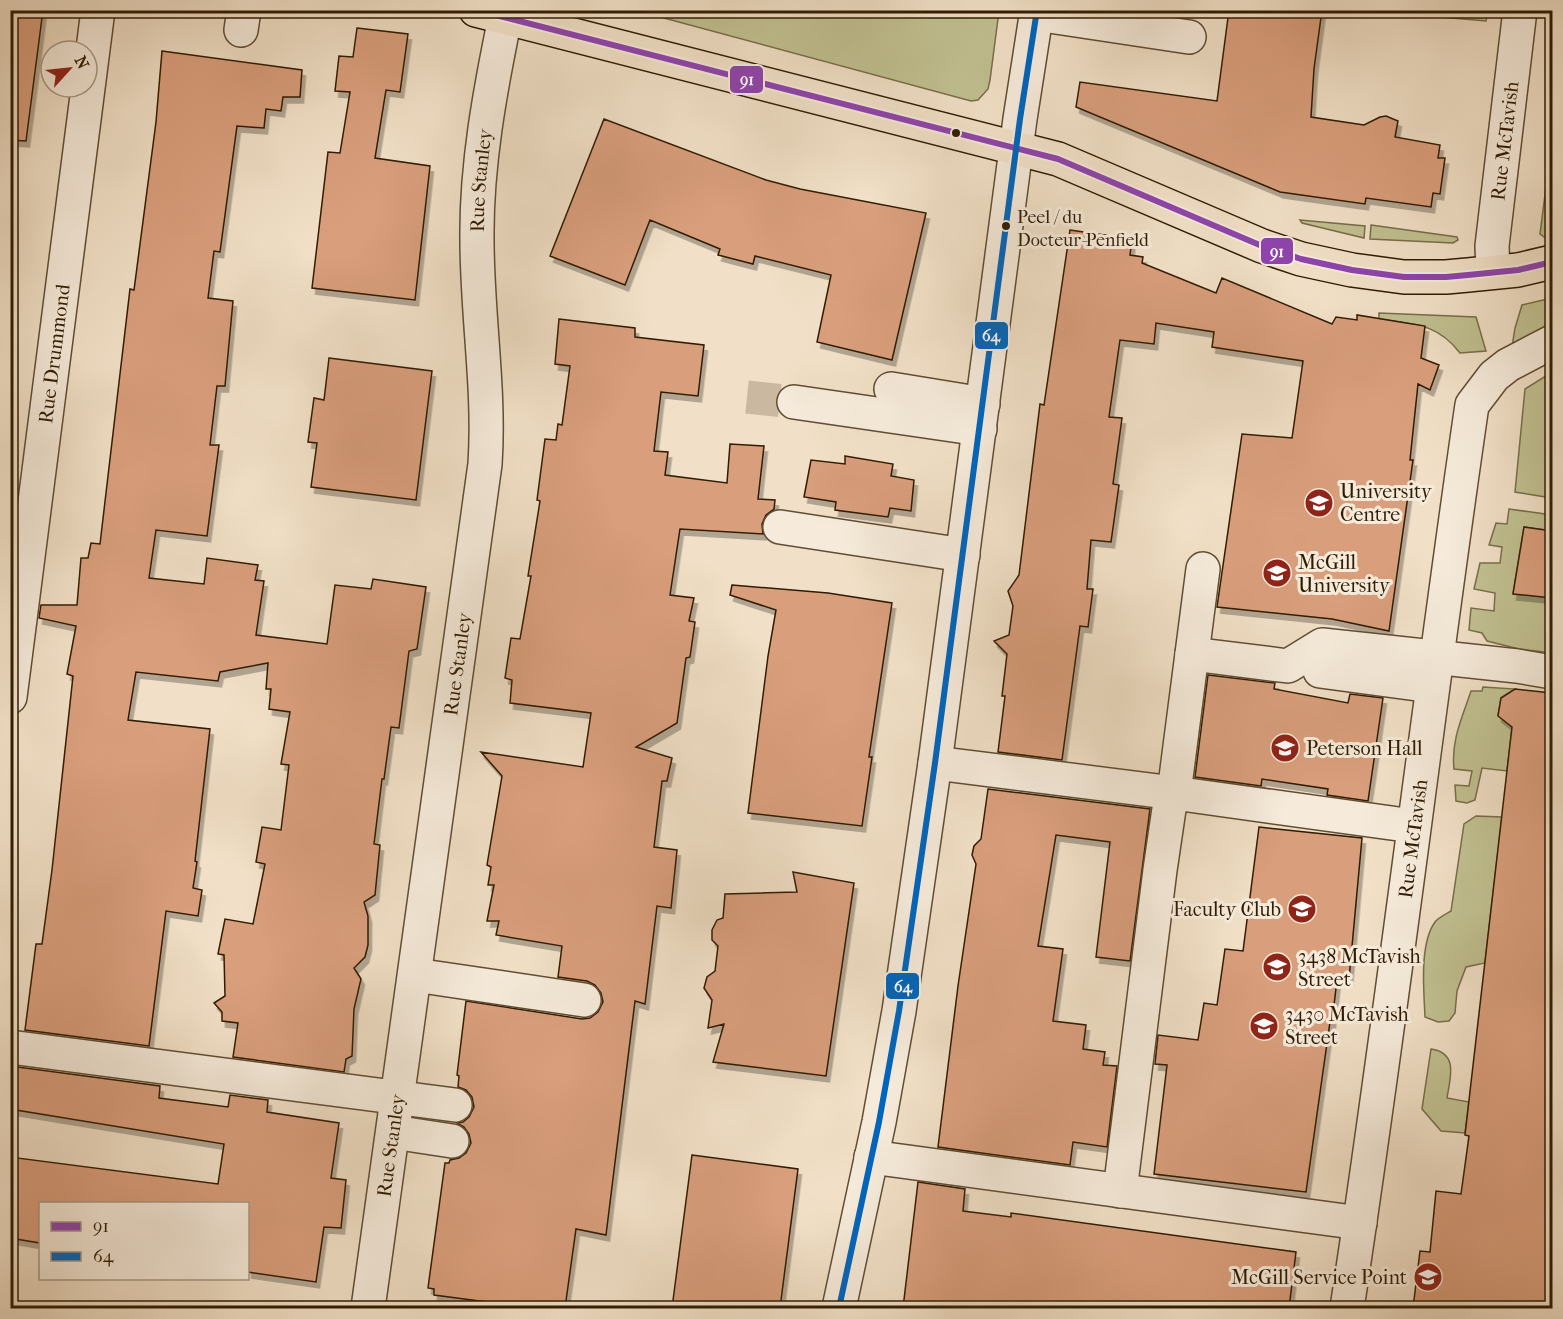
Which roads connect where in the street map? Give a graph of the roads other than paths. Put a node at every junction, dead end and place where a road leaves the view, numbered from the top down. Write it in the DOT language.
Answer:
graph roads {
  1 [pos="98,10"];
  2 [pos="1520,10"];
  3 [pos="1036,12"];
  4 [pos="491,14"];
  5 [pos="1189,37"];
  6 [pos="1016,147"];
  7 [pos="1552,262"];
  8 [pos="1492,272"];
  9 [pos="1552,342"];
  10 [pos="891,389"];
  11 [pos="804,397"];
  12 [pos="981,417"];
  13 [pos="780,527"];
  14 [pos="963,555"];
  15 [pos="1203,570"];
  16 [pos="1192,654"];
  17 [pos="1320,671"];
  18 [pos="1435,672"];
  19 [pos="1552,672"];
  20 [pos="10,698"];
  21 [pos="935,763"];
  22 [pos="1174,793"];
  23 [pos="1413,826"];
  24 [pos="415,975"];
  25 [pos="584,1000"];
  26 [pos="10,1047"];
  27 [pos="398,1098"];
  28 [pos="456,1106"];
  29 [pos="393,1132"];
  30 [pos="452,1141"];
  31 [pos="871,1157"];
  32 [pos="1120,1191"];
  33 [pos="1360,1223"];
  34 [pos="368,1308"];
  35 [pos="839,1308"];
  36 [pos="1347,1308"];
  1 -- 20 [label="street, Rue Drummond"];
  2 -- 8 [label="street, Rue McTavish"];
  3 -- 5 [label="street"];
  3 -- 6 [label="street"];
  4 -- 6 [label="main road"];
  4 -- 24 [label="street, Rue Stanley"];
  6 -- 8 [label="main road"];
  6 -- 12 [label="street"];
  7 -- 8 [label="main road"];
  9 -- 18 [label="street, Rue McTavish"];
  10 -- 12 [label="street"];
  11 -- 12 [label="street"];
  12 -- 14 [label="street"];
  13 -- 14 [label="street"];
  14 -- 21 [label="street"];
  15 -- 16 [label="street"];
  16 -- 18 [label="street"];
  16 -- 22 [label="street"];
  17 -- 18 [label="street"];
  18 -- 19 [label="street"];
  18 -- 23 [label="street, Rue McTavish"];
  21 -- 22 [label="street"];
  21 -- 31 [label="street"];
  22 -- 23 [label="street"];
  22 -- 32 [label="street"];
  23 -- 33 [label="street, Rue McTavish"];
  24 -- 25 [label="street"];
  24 -- 27 [label="street, Rue Stanley"];
  26 -- 27 [label="street"];
  27 -- 28 [label="street"];
  27 -- 29 [label="street, Rue Stanley"];
  29 -- 30 [label="street"];
  29 -- 34 [label="street, Rue Stanley"];
  31 -- 32 [label="street"];
  31 -- 35 [label="street"];
  32 -- 33 [label="street"];
  33 -- 36 [label="street, Rue McTavish"];
}
